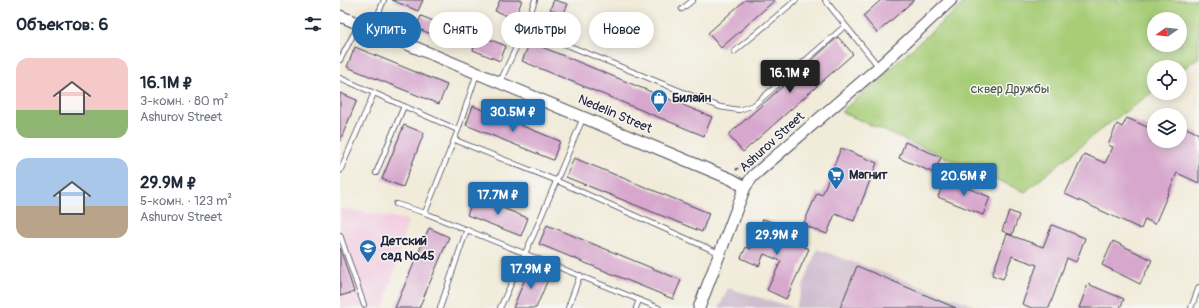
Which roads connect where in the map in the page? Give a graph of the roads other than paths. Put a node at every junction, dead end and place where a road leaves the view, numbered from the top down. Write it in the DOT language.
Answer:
graph roads {
  1 [pos="384,0"];
  2 [pos="535,0"];
  3 [pos="692,0"];
  4 [pos="796,0"];
  5 [pos="825,0"];
  6 [pos="951,0"];
  7 [pos="682,9"];
  8 [pos="379,12"];
  9 [pos="531,12"];
  10 [pos="340,16"];
  11 [pos="352,21"];
  12 [pos="845,26"];
  13 [pos="352,37"];
  14 [pos="417,48"];
  15 [pos="516,48"];
  16 [pos="574,48"];
  17 [pos="734,52"];
  18 [pos="340,60"];
  19 [pos="879,66"];
  20 [pos="477,73"];
  21 [pos="340,78"];
  22 [pos="500,82"];
  23 [pos="374,93"];
  24 [pos="404,106"];
  25 [pos="584,116"];
  26 [pos="458,130"];
  27 [pos="455,140"];
  28 [pos="340,171"];
  29 [pos="376,173"];
  30 [pos="555,180"];
  31 [pos="745,187"];
  32 [pos="396,204"];
  33 [pos="425,213"];
  34 [pos="467,230"];
  35 [pos="340,235"];
  36 [pos="524,253"];
  37 [pos="721,253"];
  38 [pos="580,275"];
  39 [pos="1199,287"];
  40 [pos="639,300"];
  41 [pos="364,305"];
  42 [pos="440,308"];
  43 [pos="500,308"];
  44 [pos="568,308"];
  45 [pos="636,308"];
  46 [pos="659,308"];
  47 [pos="699,308"];
  48 [pos="1191,308"];
  1 -- 8 [label="lane"];
  2 -- 9 [label="lane"];
  3 -- 7 [label="lane"];
  4 -- 17 [label="lane"];
  5 -- 12 [label="lane"];
  6 -- 19 [label="street, Ashurov Street"];
  10 -- 11 [label="street, Nedelin Street"];
  12 -- 16 [label="lane"];
  12 -- 19 [label="lane"];
  13 -- 18 [label="lane"];
  14 -- 20 [label="street, Nedelin Street"];
  15 -- 22 [label="lane"];
  19 -- 31 [label="street, Ashurov Street"];
  20 -- 22 [label="street, Nedelin Street"];
  20 -- 26 [label="lane"];
  21 -- 23 [label="lane"];
  22 -- 25 [label="street, Nedelin Street"];
  23 -- 24 [label="lane"];
  23 -- 28 [label="lane"];
  24 -- 26 [label="lane"];
  24 -- 29 [label="lane"];
  25 -- 30 [label="lane"];
  25 -- 31 [label="street, Nedelin Street"];
  26 -- 27 [label="lane"];
  27 -- 30 [label="lane"];
  27 -- 33 [label="lane"];
  30 -- 36 [label="lane"];
  30 -- 37 [label="lane"];
  31 -- 37 [label="street, Ashurov Street"];
  32 -- 33 [label="lane"];
  33 -- 34 [label="lane"];
  34 -- 36 [label="lane"];
  34 -- 42 [label="lane"];
  35 -- 41 [label="lane"];
  36 -- 38 [label="lane"];
  36 -- 43 [label="lane"];
  37 -- 47 [label="street, Ashurov Street"];
  38 -- 40 [label="lane"];
  38 -- 44 [label="lane"];
  39 -- 48 [label="lane"];
  40 -- 45 [label="lane"];
  40 -- 46 [label="lane"];
}
